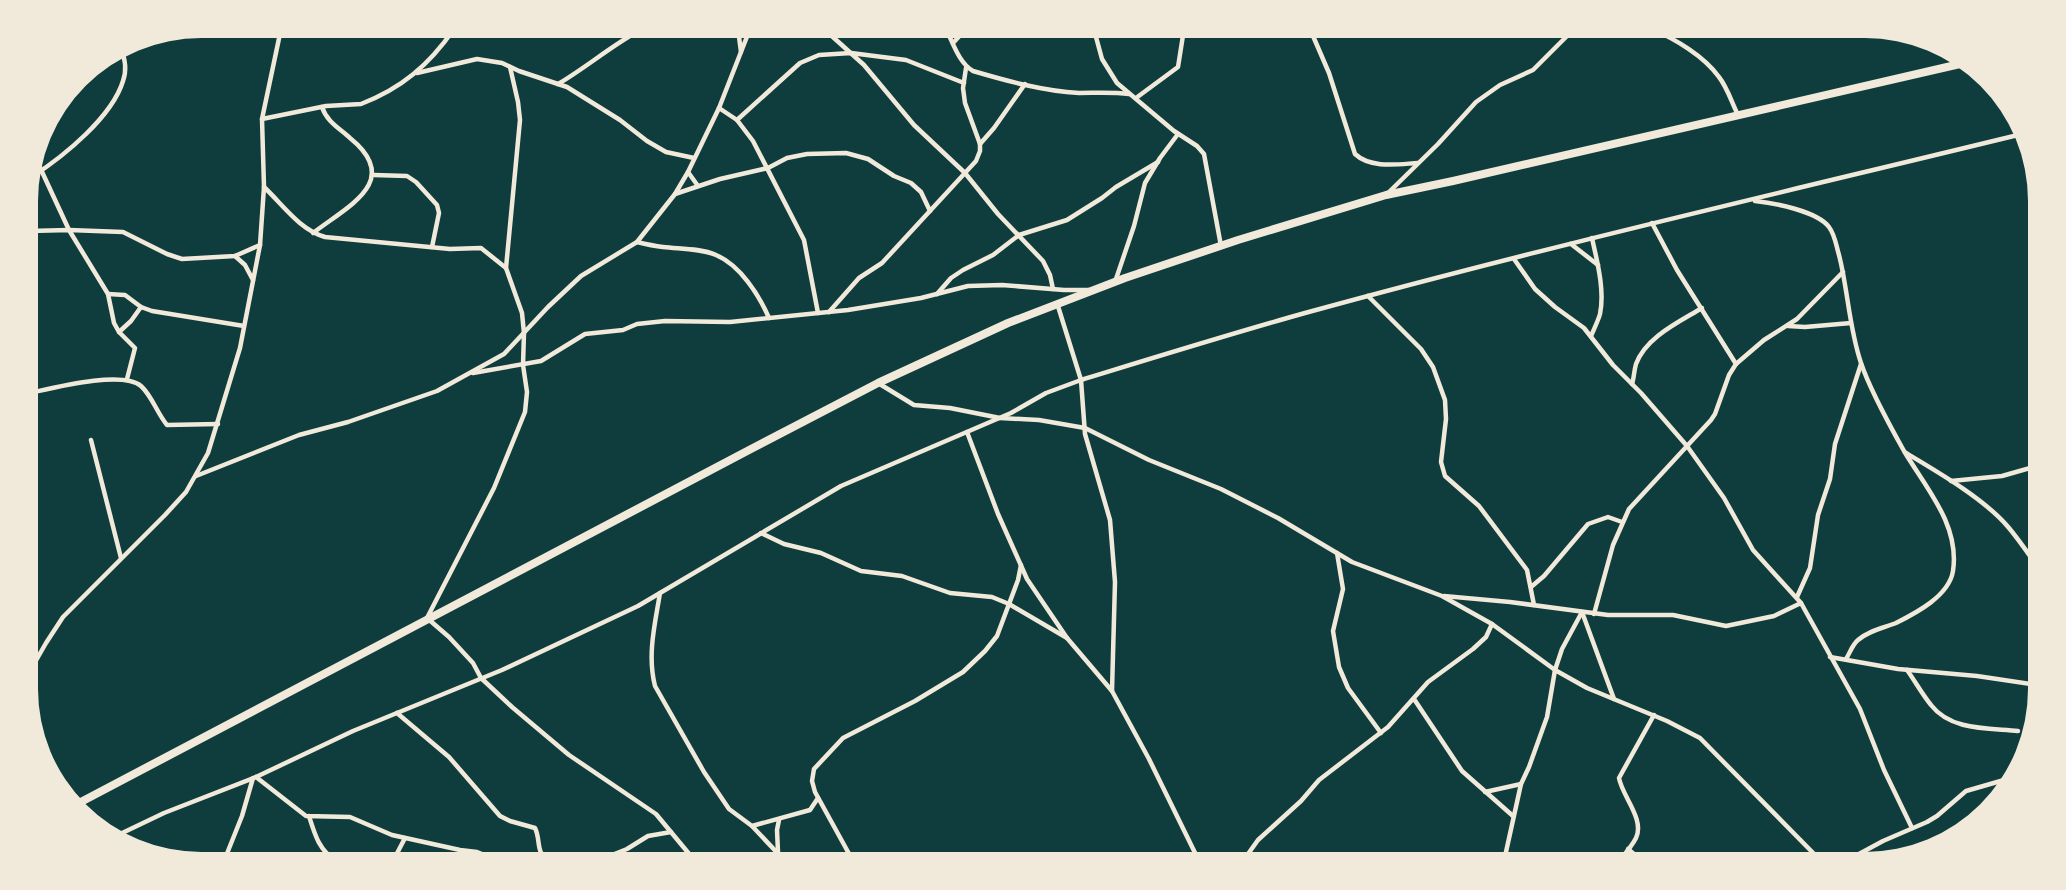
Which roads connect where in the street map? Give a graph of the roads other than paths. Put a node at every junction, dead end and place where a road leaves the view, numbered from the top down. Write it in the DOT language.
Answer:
graph roads {
  1 [pos="279,38"];
  2 [pos="448,38"];
  3 [pos="627,38"];
  4 [pos="739,38"];
  5 [pos="747,38"];
  6 [pos="834,38"];
  7 [pos="950,38"];
  8 [pos="958,38"];
  9 [pos="1096,38"];
  10 [pos="1183,38"];
  11 [pos="1314,38"];
  12 [pos="1565,38"];
  13 [pos="1670,38"];
  14 [pos="953,43"];
  15 [pos="851,53"];
  16 [pos="741,54"];
  17 [pos="124,57"];
  18 [pos="1956,65"];
  19 [pos="510,67"];
  20 [pos="966,68"];
  21 [pos="417,73"];
  22 [pos="964,82"];
  23 [pos="557,84"];
  24 [pos="1025,84"];
  25 [pos="1131,94"];
  26 [pos="1136,98"];
  27 [pos="322,107"];
  28 [pos="719,108"];
  29 [pos="1738,115"];
  30 [pos="262,118"];
  31 [pos="737,120"];
  32 [pos="1178,134"];
  33 [pos="2015,136"];
  34 [pos="980,144"];
  35 [pos="694,158"];
  36 [pos="1158,162"];
  37 [pos="1418,163"];
  38 [pos="768,168"];
  39 [pos="40,171"];
  40 [pos="688,172"];
  41 [pos="965,174"];
  42 [pos="374,175"];
  43 [pos="698,186"];
  44 [pos="264,187"];
  45 [pos="675,194"];
  46 [pos="1386,195"];
  47 [pos="1750,200"];
  48 [pos="930,211"];
  49 [pos="1652,223"];
  50 [pos="69,230"];
  51 [pos="38,231"];
  52 [pos="312,233"];
  53 [pos="1019,235"];
  54 [pos="1592,238"];
  55 [pos="637,242"];
  56 [pos="1571,244"];
  57 [pos="260,245"];
  58 [pos="1221,246"];
  59 [pos="432,247"];
  60 [pos="235,256"];
  61 [pos="1514,259"];
  62 [pos="1598,265"];
  63 [pos="506,268"];
  64 [pos="1843,272"];
  65 [pos="254,280"];
  66 [pos="1115,282"];
  67 [pos="1053,289"];
  68 [pos="1094,289"];
  69 [pos="108,294"];
  70 [pos="936,295"];
  71 [pos="1368,296"];
  72 [pos="1056,303"];
  73 [pos="141,307"];
  74 [pos="1702,308"];
  75 [pos="829,312"];
  76 [pos="818,313"];
  77 [pos="769,318"];
  78 [pos="1851,323"];
  79 [pos="244,326"];
  80 [pos="1788,326"];
  81 [pos="119,332"];
  82 [pos="524,333"];
  83 [pos="1591,336"];
  84 [pos="1861,363"];
  85 [pos="1736,364"];
  86 [pos="523,365"];
  87 [pos="469,374"];
  88 [pos="128,379"];
  89 [pos="1081,380"];
  90 [pos="878,384"];
  91 [pos="1632,384"];
  92 [pos="38,391"];
  93 [pos="1000,418"];
  94 [pos="218,424"];
  95 [pos="1085,428"];
  96 [pos="967,432"];
  97 [pos="91,440"];
  98 [pos="1686,446"];
  99 [pos="1905,452"];
  100 [pos="2028,468"];
  101 [pos="196,476"];
  102 [pos="1950,481"];
  103 [pos="1622,522"];
  104 [pos="761,533"];
  105 [pos="1336,553"];
  106 [pos="2028,554"];
  107 [pos="121,558"];
  108 [pos="1021,565"];
  109 [pos="1531,587"];
  110 [pos="660,593"];
  111 [pos="1442,596"];
  112 [pos="1797,598"];
  113 [pos="1801,603"];
  114 [pos="1009,604"];
  115 [pos="1534,605"];
  116 [pos="1582,612"];
  117 [pos="1594,614"];
  118 [pos="427,618"];
  119 [pos="1492,624"];
  120 [pos="1067,638"];
  121 [pos="38,657"];
  122 [pos="1830,657"];
  123 [pos="1846,659"];
  124 [pos="1555,670"];
  125 [pos="1907,670"];
  126 [pos="481,678"];
  127 [pos="2028,684"];
  128 [pos="1112,691"];
  129 [pos="1414,699"];
  130 [pos="1614,699"];
  131 [pos="397,713"];
  132 [pos="1654,715"];
  133 [pos="2018,731"];
  134 [pos="1381,733"];
  135 [pos="254,777"];
  136 [pos="2000,781"];
  137 [pos="1521,784"];
  138 [pos="1485,792"];
  139 [pos="818,798"];
  140 [pos="82,801"];
  141 [pos="309,816"];
  142 [pos="1513,816"];
  143 [pos="779,820"];
  144 [pos="752,826"];
  145 [pos="1912,828"];
  146 [pos="671,832"];
  147 [pos="123,833"];
  148 [pos="405,838"];
  149 [pos="1628,849"];
  150 [pos="228,852"];
  151 [pos="324,852"];
  152 [pos="398,852"];
  153 [pos="478,852"];
  154 [pos="540,852"];
  155 [pos="620,852"];
  156 [pos="688,852"];
  157 [pos="778,852"];
  158 [pos="849,852"];
  159 [pos="1195,852"];
  160 [pos="1249,852"];
  161 [pos="1506,852"];
  162 [pos="1626,852"];
  163 [pos="1632,852"];
  164 [pos="1812,852"];
  165 [pos="1864,852"];
  1 -- 30 [label="street"];
  2 -- 21 [label="street"];
  3 -- 23 [label="street"];
  4 -- 16 [label="street"];
  5 -- 16 [label="street"];
  6 -- 15 [label="street"];
  7 -- 14 [label="street"];
  8 -- 14 [label="street"];
  9 -- 25 [label="street"];
  10 -- 26 [label="street"];
  11 -- 37 [label="street"];
  12 -- 37 [label="street"];
  13 -- 29 [label="street"];
  14 -- 20 [label="street"];
  15 -- 22 [label="street"];
  15 -- 31 [label="street"];
  15 -- 41 [label="street"];
  16 -- 28 [label="street"];
  17 -- 39 [label="street"];
  18 -- 29 [label="highway"];
  19 -- 21 [label="street"];
  19 -- 23 [label="street"];
  19 -- 63 [label="street"];
  20 -- 22 [label="street"];
  20 -- 24 [label="street"];
  21 -- 27 [label="street"];
  22 -- 34 [label="street"];
  23 -- 35 [label="street"];
  24 -- 25 [label="street"];
  24 -- 34 [label="street"];
  25 -- 26 [label="street"];
  26 -- 32 [label="street"];
  27 -- 30 [label="street"];
  27 -- 42 [label="street"];
  28 -- 31 [label="street"];
  28 -- 35 [label="street"];
  29 -- 46 [label="highway"];
  30 -- 44 [label="street"];
  31 -- 38 [label="street"];
  32 -- 36 [label="street"];
  32 -- 58 [label="street"];
  33 -- 47 [label="street"];
  34 -- 41 [label="street"];
  35 -- 40 [label="street"];
  36 -- 53 [label="street"];
  36 -- 66 [label="street"];
  37 -- 46 [label="street"];
  38 -- 43 [label="street"];
  38 -- 48 [label="street"];
  38 -- 76 [label="street"];
  39 -- 50 [label="street"];
  40 -- 43 [label="street"];
  40 -- 45 [label="street"];
  41 -- 48 [label="street"];
  41 -- 53 [label="street"];
  42 -- 52 [label="street"];
  42 -- 59 [label="street"];
  43 -- 45 [label="street"];
  44 -- 52 [label="street"];
  44 -- 57 [label="street"];
  45 -- 55 [label="street"];
  46 -- 58 [label="highway"];
  47 -- 49 [label="street"];
  47 -- 64 [label="street"];
  48 -- 75 [label="street"];
  49 -- 54 [label="street"];
  49 -- 74 [label="street"];
  50 -- 51 [label="street"];
  50 -- 60 [label="street"];
  50 -- 69 [label="street"];
  52 -- 59 [label="street"];
  53 -- 67 [label="street"];
  53 -- 70 [label="street"];
  54 -- 56 [label="street"];
  54 -- 62 [label="street"];
  55 -- 77 [label="street"];
  55 -- 82 [label="street"];
  56 -- 61 [label="street"];
  56 -- 62 [label="street"];
  57 -- 60 [label="street"];
  57 -- 65 [label="street"];
  58 -- 66 [label="highway"];
  59 -- 63 [label="street"];
  60 -- 65 [label="street"];
  61 -- 71 [label="street"];
  61 -- 83 [label="street"];
  62 -- 83 [label="street"];
  63 -- 82 [label="street"];
  64 -- 78 [label="street"];
  64 -- 80 [label="street"];
  65 -- 79 [label="street"];
  66 -- 68 [label="highway"];
  67 -- 68 [label="street"];
  67 -- 70 [label="street"];
  68 -- 72 [label="highway"];
  69 -- 73 [label="street"];
  69 -- 81 [label="street"];
  70 -- 75 [label="street"];
  71 -- 89 [label="street"];
  71 -- 109 [label="street"];
  72 -- 89 [label="street"];
  72 -- 90 [label="highway"];
  73 -- 79 [label="street"];
  73 -- 81 [label="street"];
  74 -- 85 [label="street"];
  74 -- 91 [label="street"];
  75 -- 76 [label="street"];
  76 -- 77 [label="street"];
  77 -- 86 [label="street"];
  78 -- 80 [label="street"];
  78 -- 84 [label="street"];
  79 -- 94 [label="street"];
  80 -- 85 [label="street"];
  81 -- 88 [label="street"];
  82 -- 86 [label="street"];
  82 -- 87 [label="street"];
  83 -- 91 [label="street"];
  84 -- 99 [label="street"];
  84 -- 112 [label="street"];
  85 -- 98 [label="street"];
  86 -- 87 [label="street"];
  86 -- 118 [label="street"];
  87 -- 101 [label="street"];
  88 -- 92 [label="street"];
  88 -- 94 [label="street"];
  89 -- 93 [label="street"];
  89 -- 95 [label="street"];
  90 -- 93 [label="street"];
  90 -- 118 [label="highway"];
  91 -- 98 [label="street"];
  93 -- 95 [label="street"];
  93 -- 96 [label="street"];
  94 -- 101 [label="street"];
  95 -- 105 [label="street"];
  95 -- 128 [label="street"];
  96 -- 104 [label="street"];
  96 -- 108 [label="street"];
  97 -- 107 [label="street"];
  98 -- 103 [label="street"];
  98 -- 112 [label="street"];
  99 -- 102 [label="street"];
  99 -- 123 [label="street"];
  100 -- 102 [label="street"];
  101 -- 107 [label="street"];
  102 -- 106 [label="street"];
  103 -- 109 [label="street"];
  103 -- 117 [label="street"];
  104 -- 110 [label="street"];
  104 -- 114 [label="street"];
  105 -- 111 [label="street"];
  105 -- 134 [label="street"];
  107 -- 121 [label="street"];
  108 -- 114 [label="street"];
  108 -- 120 [label="street"];
  109 -- 115 [label="street"];
  110 -- 126 [label="street"];
  110 -- 144 [label="street"];
  111 -- 115 [label="street"];
  111 -- 119 [label="street"];
  112 -- 113 [label="street"];
  113 -- 117 [label="street"];
  113 -- 122 [label="street"];
  114 -- 120 [label="street"];
  114 -- 139 [label="street"];
  115 -- 116 [label="street"];
  116 -- 117 [label="street"];
  116 -- 124 [label="street"];
  116 -- 130 [label="street"];
  118 -- 126 [label="street"];
  118 -- 140 [label="highway"];
  119 -- 124 [label="street"];
  119 -- 129 [label="street"];
  120 -- 128 [label="street"];
  122 -- 123 [label="street"];
  122 -- 145 [label="street"];
  123 -- 125 [label="street"];
  124 -- 130 [label="street"];
  124 -- 137 [label="street"];
  125 -- 127 [label="street"];
  125 -- 133 [label="street"];
  126 -- 131 [label="street"];
  126 -- 146 [label="street"];
  128 -- 159 [label="street"];
  129 -- 134 [label="street"];
  129 -- 138 [label="street"];
  130 -- 132 [label="street"];
  131 -- 135 [label="street"];
  131 -- 154 [label="street"];
  132 -- 149 [label="street"];
  132 -- 164 [label="street"];
  134 -- 160 [label="street"];
  135 -- 141 [label="street"];
  135 -- 147 [label="street"];
  135 -- 150 [label="street"];
  136 -- 145 [label="street"];
  137 -- 138 [label="street"];
  137 -- 142 [label="street"];
  138 -- 142 [label="street"];
  139 -- 143 [label="street"];
  139 -- 158 [label="street"];
  141 -- 148 [label="street"];
  141 -- 151 [label="street"];
  142 -- 161 [label="street"];
  143 -- 144 [label="street"];
  143 -- 157 [label="street"];
  144 -- 157 [label="street"];
  145 -- 165 [label="street"];
  146 -- 155 [label="street"];
  146 -- 156 [label="street"];
  148 -- 152 [label="street"];
  148 -- 153 [label="street"];
  149 -- 162 [label="street"];
  149 -- 163 [label="street"];
}
